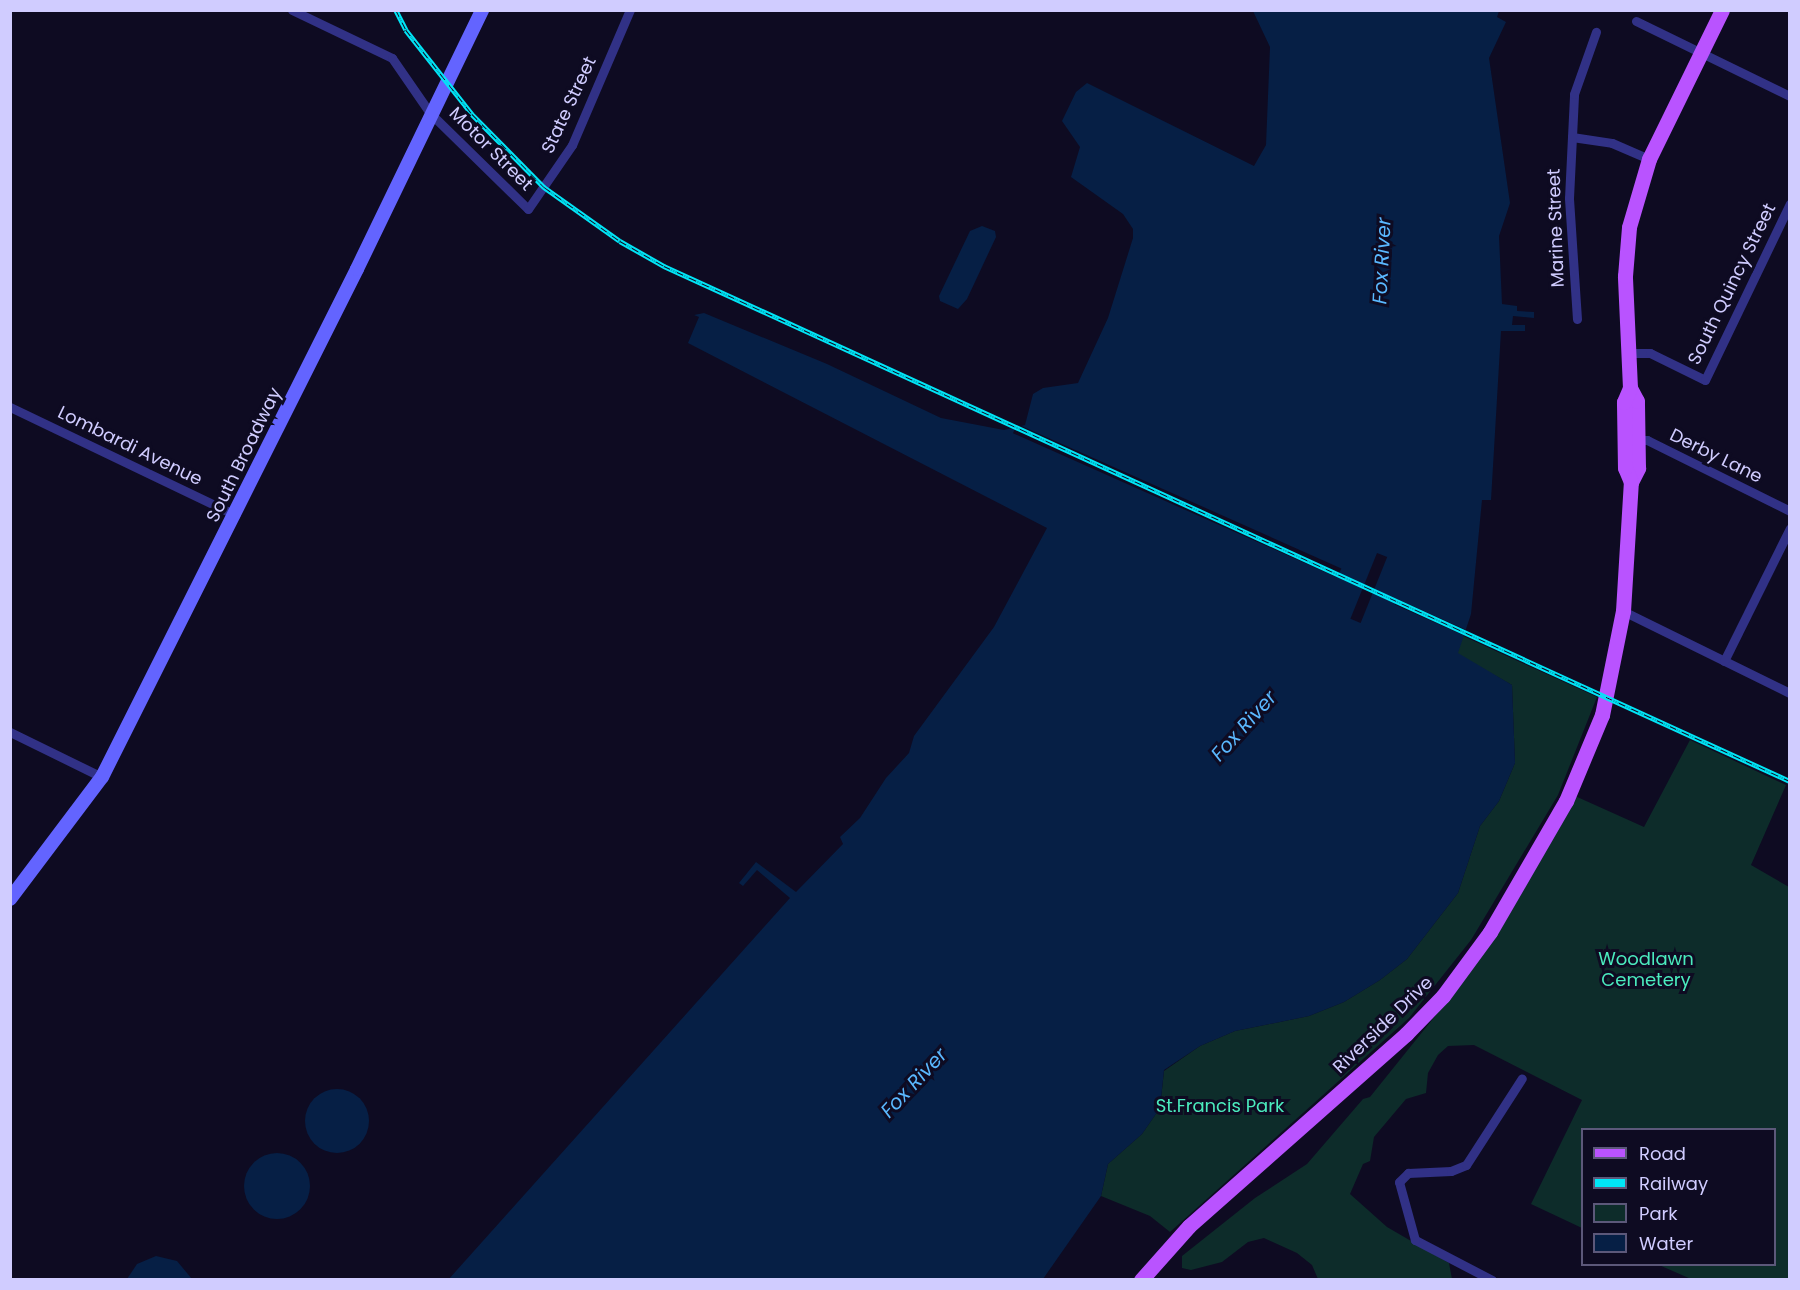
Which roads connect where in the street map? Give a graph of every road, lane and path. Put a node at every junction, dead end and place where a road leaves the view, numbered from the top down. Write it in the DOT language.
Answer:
graph roads {
  1 [pos="292,10"];
  2 [pos="482,10"];
  3 [pos="630,10"];
  4 [pos="1722,10"];
  5 [pos="1636,21"];
  6 [pos="1596,32"];
  7 [pos="1701,52"];
  8 [pos="1790,96"];
  9 [pos="430,113"];
  10 [pos="1572,136"];
  11 [pos="1649,159"];
  12 [pos="1790,203"];
  13 [pos="528,209"];
  14 [pos="1577,319"];
  15 [pos="1629,353"];
  16 [pos="10,407"];
  17 [pos="1631,440"];
  18 [pos="1790,511"];
  19 [pos="235,515"];
  20 [pos="1790,528"];
  21 [pos="1623,611"];
  22 [pos="1724,661"];
  23 [pos="1790,693"];
  24 [pos="10,732"];
  25 [pos="102,777"];
  26 [pos="10,899"];
  27 [pos="1522,1078"];
  28 [pos="1141,1280"];
  29 [pos="1492,1280"];
  1 -- 9 [label="street, Motor Street"];
  2 -- 9 [label="street, South Broadway"];
  3 -- 13 [label="street, State Street"];
  4 -- 7 [label="main road, Riverside Drive"];
  5 -- 7 [label="street"];
  6 -- 10 [label="street, Marine Street"];
  7 -- 8 [label="street"];
  7 -- 11 [label="main road, Riverside Drive"];
  9 -- 13 [label="street, Motor Street"];
  9 -- 19 [label="street, South Broadway"];
  10 -- 11 [label="street"];
  10 -- 14 [label="street, Marine Street"];
  11 -- 15 [label="main road, Riverside Drive"];
  12 -- 15 [label="street, South Quincy Street"];
  15 -- 17 [label="main road, Riverside Drive"];
  16 -- 19 [label="street, Lombardi Avenue"];
  17 -- 18 [label="street, Derby Lane"];
  17 -- 21 [label="main road, Riverside Drive"];
  19 -- 25 [label="street, South Broadway"];
  20 -- 22 [label="street"];
  21 -- 22 [label="street"];
  21 -- 28 [label="main road, Riverside Drive"];
  22 -- 23 [label="street"];
  24 -- 25 [label="street"];
  25 -- 26 [label="street, South Broadway"];
  27 -- 29 [label="street"];
}
